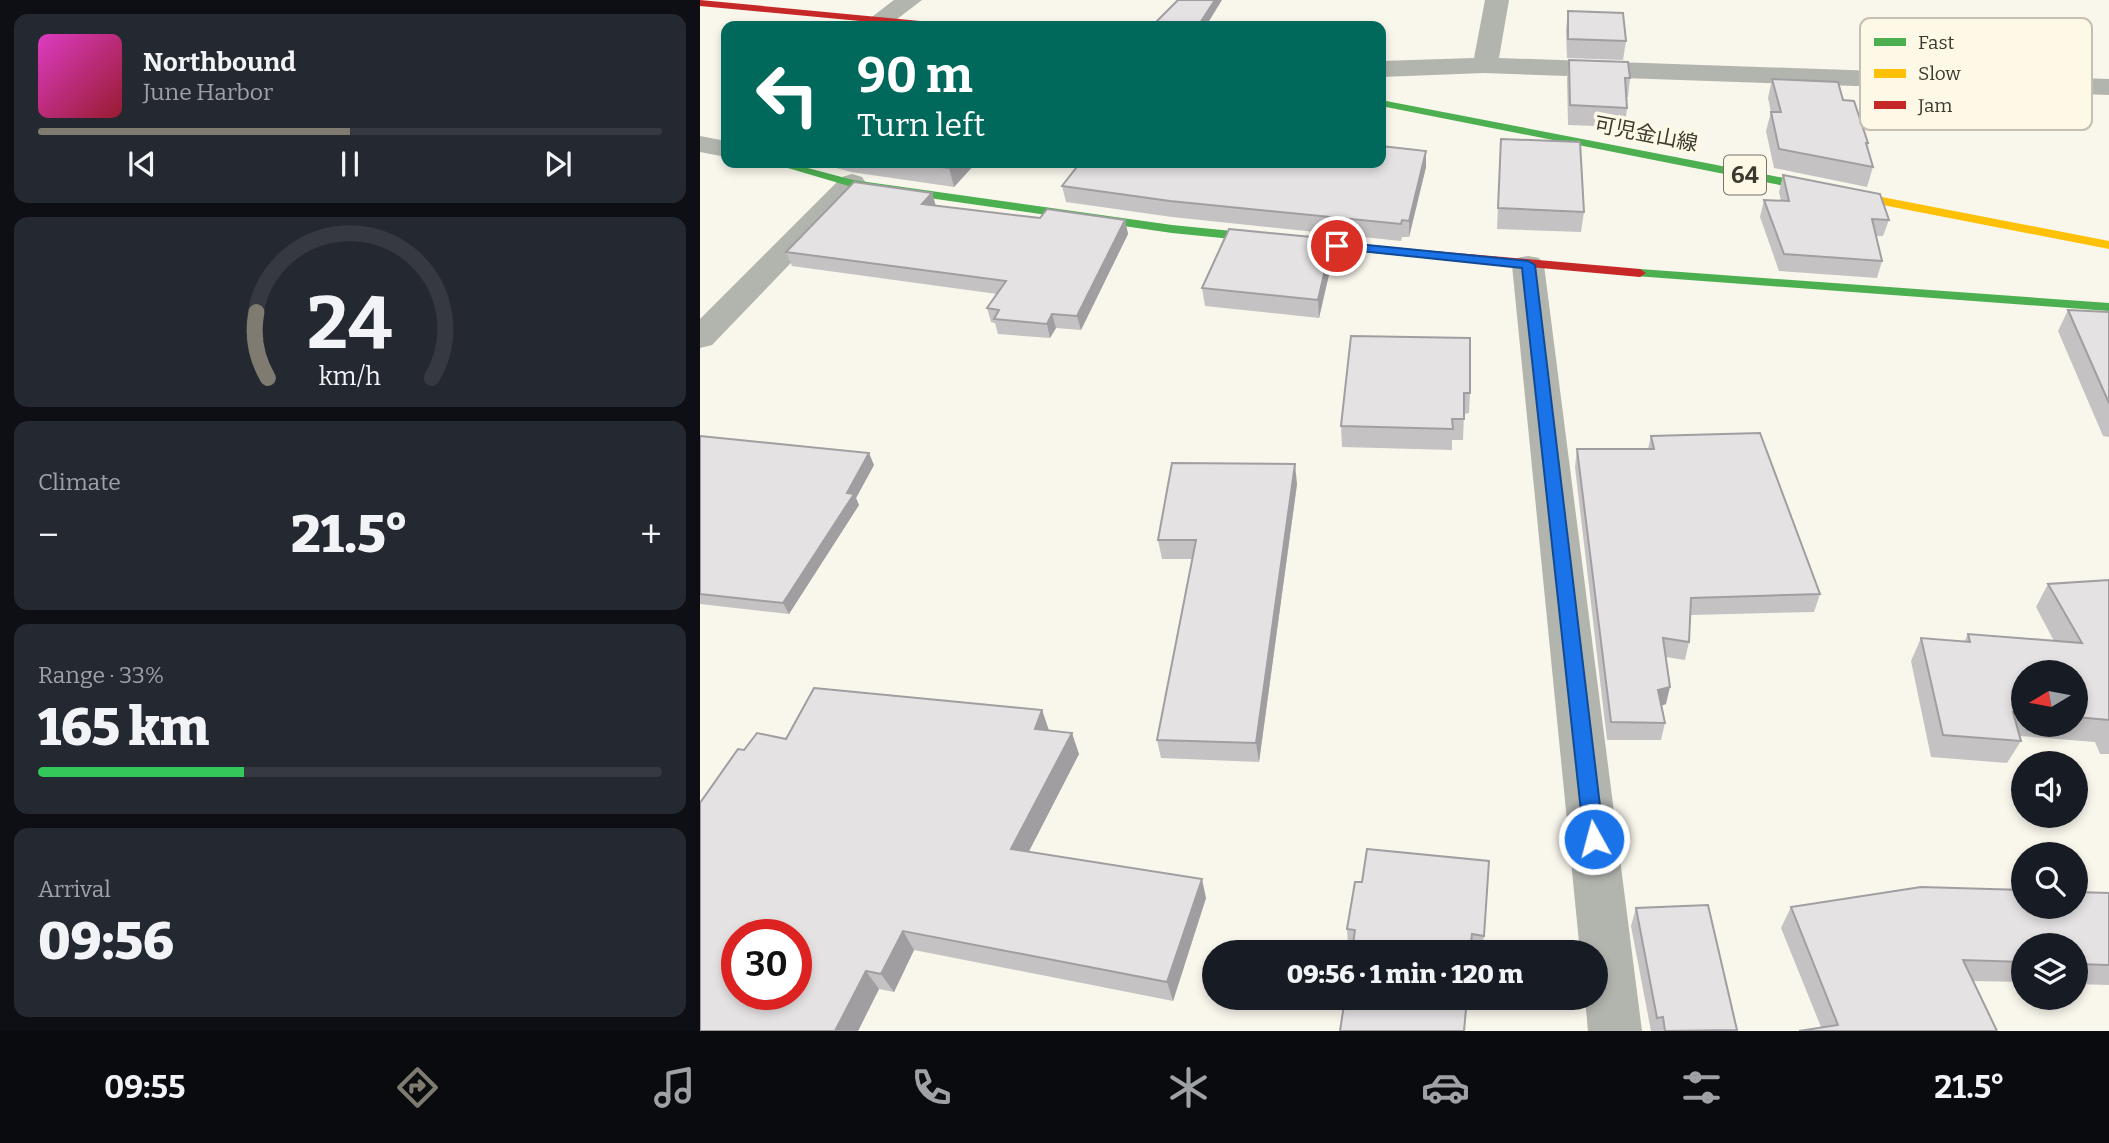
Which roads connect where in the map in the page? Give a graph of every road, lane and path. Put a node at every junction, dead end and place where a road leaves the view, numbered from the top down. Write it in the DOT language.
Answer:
graph roads {
  1 [pos="910,0"];
  2 [pos="1497,0"];
  3 [pos="700,3"];
  4 [pos="858,21"];
  5 [pos="879,21"];
  6 [pos="1485,65"];
  7 [pos="1386,69"];
  8 [pos="1860,78"];
  9 [pos="1386,104"];
  10 [pos="700,144"];
  11 [pos="721,148"];
  12 [pos="796,168"];
  13 [pos="852,183"];
  14 [pos="2109,245"];
  15 [pos="1528,265"];
  16 [pos="2109,307"];
  17 [pos="700,338"];
  18 [pos="1615,1031"];
  1 -- 5 [label="street"];
  2 -- 6 [label="street"];
  3 -- 4 [label="street"];
  6 -- 7 [label="street"];
  6 -- 8 [label="street"];
  9 -- 14 [label="street, 可児金山線 / 64"];
  10 -- 11 [label="street"];
  12 -- 13 [label="street"];
  13 -- 15 [label="street"];
  13 -- 17 [label="street"];
  15 -- 16 [label="street"];
  15 -- 18 [label="street"];
}
